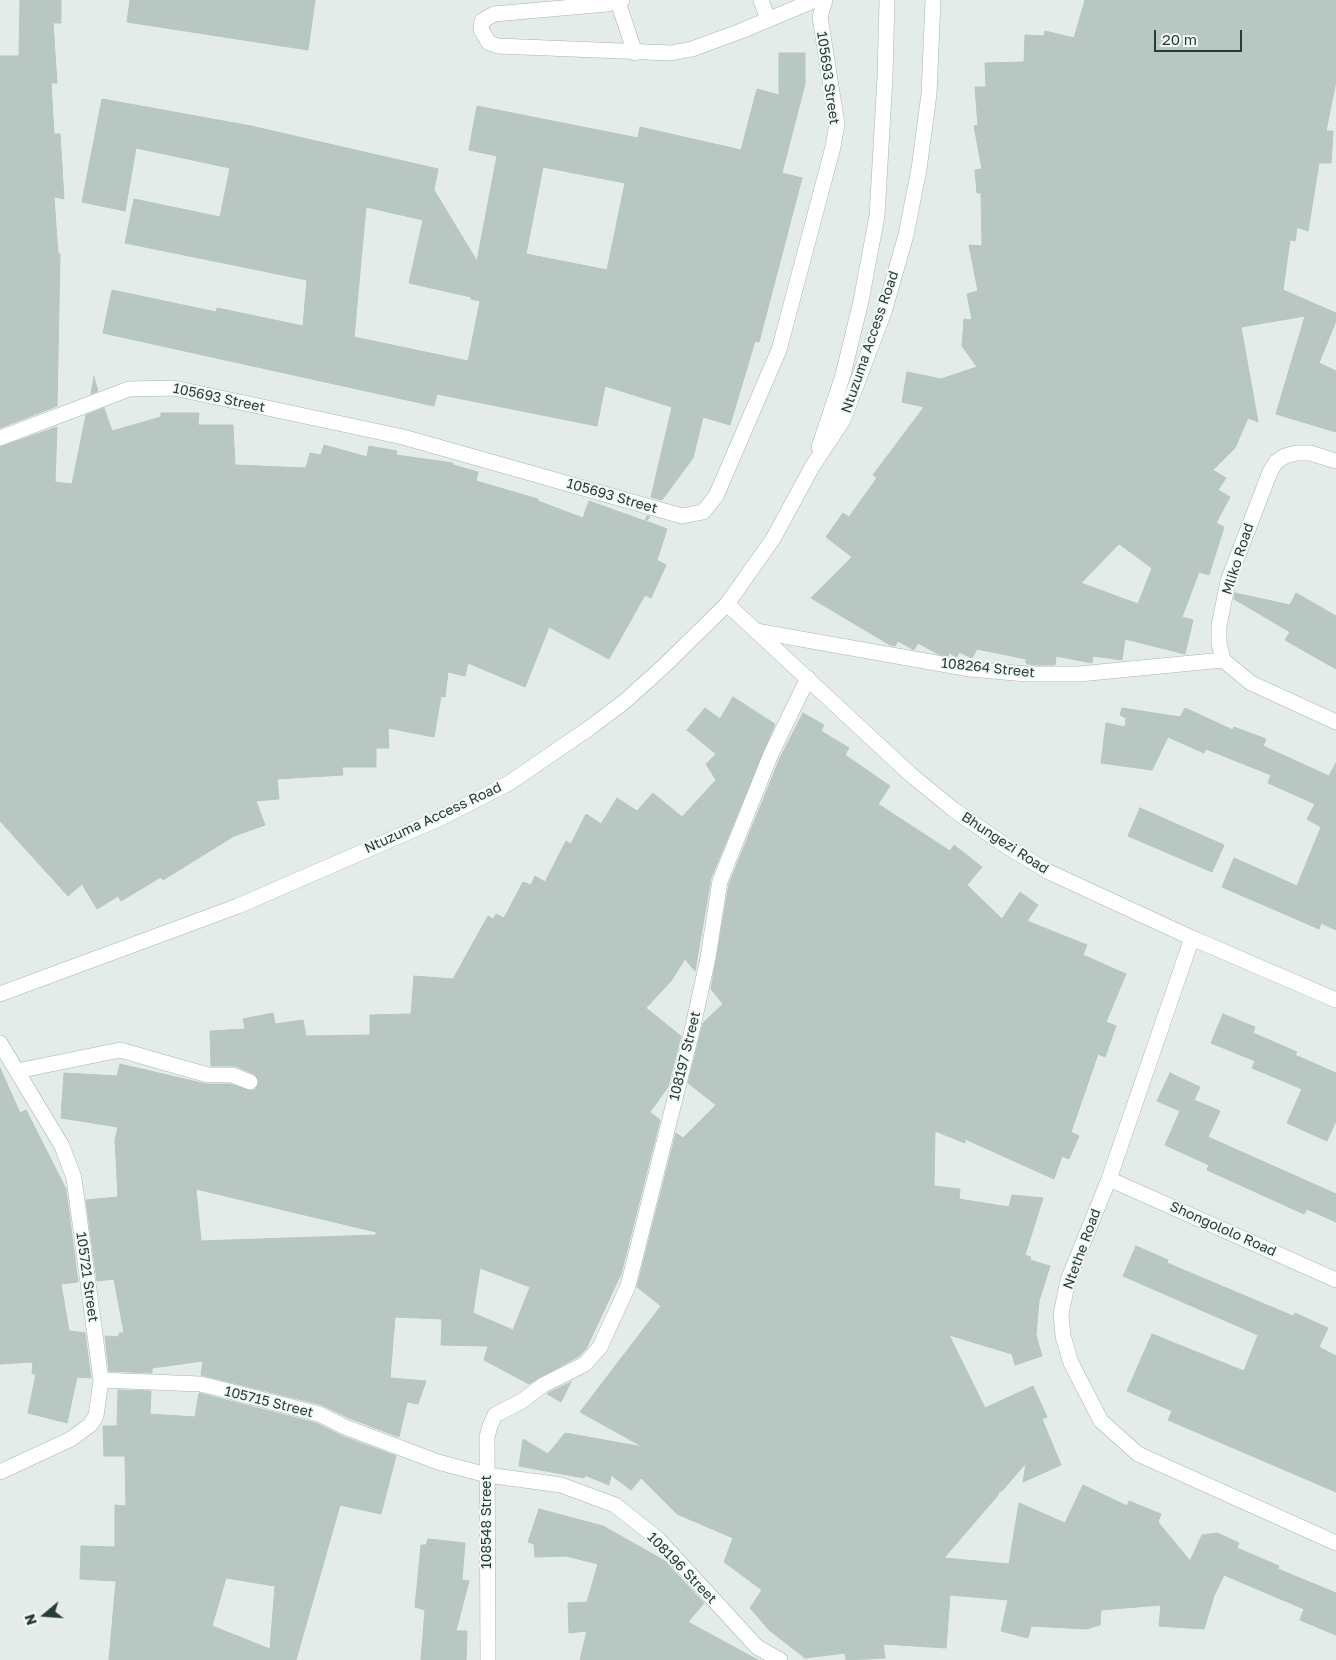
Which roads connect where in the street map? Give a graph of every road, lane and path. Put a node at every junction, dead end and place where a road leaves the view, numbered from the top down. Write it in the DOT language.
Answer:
graph roads {
  1 [pos="761,0"];
  2 [pos="816,0"];
  3 [pos="826,0"];
  4 [pos="887,0"];
  5 [pos="932,0"];
  6 [pos="620,1"];
  7 [pos="768,20"];
  8 [pos="635,53"];
  9 [pos="0,438"];
  10 [pos="1336,460"];
  11 [pos="812,467"];
  12 [pos="727,604"];
  13 [pos="756,630"];
  14 [pos="1223,660"];
  15 [pos="808,678"];
  16 [pos="1336,722"];
  17 [pos="1192,938"];
  18 [pos="0,994"];
  19 [pos="1336,1000"];
  20 [pos="0,1044"];
  21 [pos="17,1071"];
  22 [pos="250,1082"];
  23 [pos="1109,1178"];
  24 [pos="1336,1280"];
  25 [pos="101,1380"];
  26 [pos="522,1401"];
  27 [pos="0,1472"];
  28 [pos="487,1474"];
  29 [pos="1336,1543"];
  30 [pos="488,1660"];
  31 [pos="780,1660"];
  1 -- 7 [label="street"];
  2 -- 7 [label="street"];
  3 -- 9 [label="street, 105693 Street"];
  4 -- 11 [label="street, Ntuzuma Access Road"];
  5 -- 11 [label="street, Ntuzuma Access Road"];
  6 -- 8 [label="street"];
  6 -- 8 [label="street"];
  7 -- 8 [label="street"];
  10 -- 14 [label="street, Mliko Road"];
  11 -- 12 [label="street, Ntuzuma Access Road"];
  12 -- 13 [label="street, Bhungezi Road"];
  12 -- 18 [label="street, Ntuzuma Access Road"];
  13 -- 14 [label="street, 108264 Street"];
  13 -- 15 [label="street, Bhungezi Road"];
  14 -- 16 [label="street"];
  15 -- 17 [label="street, Bhungezi Road"];
  15 -- 26 [label="street, 108197 Street"];
  17 -- 19 [label="street, Bhungezi Road"];
  17 -- 23 [label="street, Ntethe Road"];
  20 -- 21 [label="street, 105721 Street"];
  21 -- 22 [label="street"];
  21 -- 25 [label="street, 105721 Street"];
  23 -- 24 [label="street, Shongololo Road"];
  23 -- 29 [label="street, Ntethe Road"];
  25 -- 27 [label="street, 105721 Street"];
  25 -- 28 [label="street, 105715 Street"];
  26 -- 28 [label="street, 108548 Street"];
  28 -- 30 [label="street, 108548 Street"];
  28 -- 31 [label="street, 108196 Street"];
}
